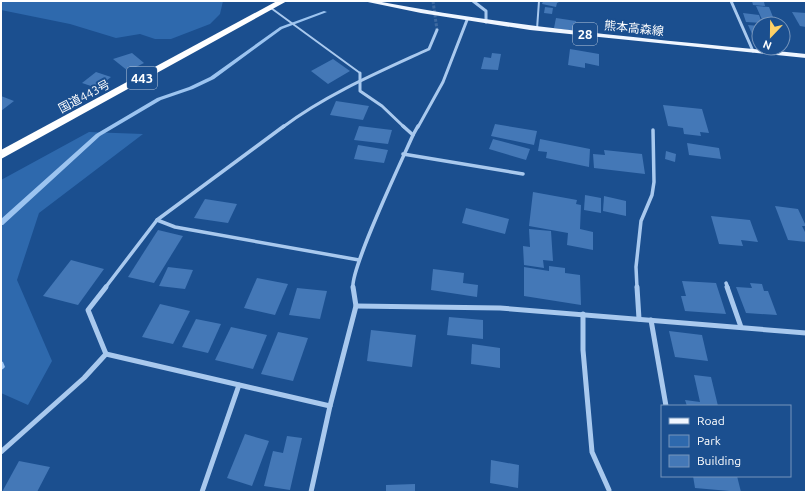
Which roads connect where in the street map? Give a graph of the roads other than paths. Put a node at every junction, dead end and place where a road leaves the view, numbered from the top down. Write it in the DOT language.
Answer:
graph roads {
  1 [pos="284,1"];
  2 [pos="366,1"];
  3 [pos="473,1"];
  4 [pos="539,1"];
  5 [pos="731,1"];
  6 [pos="271,8"];
  7 [pos="467,20"];
  8 [pos="486,22"];
  9 [pos="536,29"];
  10 [pos="437,30"];
  11 [pos="751,46"];
  12 [pos="751,51"];
  13 [pos="791,55"];
  14 [pos="806,56"];
  15 [pos="360,73"];
  16 [pos="361,80"];
  17 [pos="653,130"];
  18 [pos="413,135"];
  19 [pos="1,154"];
  20 [pos="403,154"];
  21 [pos="523,174"];
  22 [pos="157,220"];
  23 [pos="359,260"];
  24 [pos="726,283"];
  25 [pos="356,306"];
  26 [pos="583,314"];
  27 [pos="639,319"];
  28 [pos="651,320"];
  29 [pos="741,327"];
  30 [pos="806,333"];
  31 [pos="106,354"];
  32 [pos="239,385"];
  33 [pos="666,405"];
  34 [pos="330,406"];
  35 [pos="1,452"];
  36 [pos="609,490"];
  37 [pos="202,492"];
  38 [pos="311,492"];
  1 -- 6 [label="highway, 国道443号 / 443"];
  2 -- 7 [label="main road, 熊本高森線 / 28"];
  3 -- 8 [label="street"];
  4 -- 9 [label="lane"];
  5 -- 11 [label="street"];
  6 -- 15 [label="lane"];
  6 -- 19 [label="highway, 国道443号 / 443"];
  7 -- 8 [label="main road, 熊本高森線 / 28"];
  7 -- 18 [label="street"];
  8 -- 9 [label="main road, 熊本高森線 / 28"];
  9 -- 12 [label="main road, 熊本高森線 / 28"];
  10 -- 16 [label="street"];
  13 -- 14 [label="main road, 熊本高森線 / 28"];
  15 -- 16 [label="street"];
  16 -- 18 [label="street"];
  16 -- 22 [label="street"];
  17 -- 27 [label="street"];
  18 -- 20 [label="street"];
  20 -- 21 [label="street"];
  20 -- 23 [label="street"];
  22 -- 23 [label="street"];
  22 -- 31 [label="street"];
  23 -- 25 [label="street"];
  24 -- 29 [label="street"];
  25 -- 26 [label="street"];
  25 -- 34 [label="street"];
  26 -- 27 [label="street"];
  26 -- 36 [label="street"];
  27 -- 28 [label="street"];
  28 -- 29 [label="street"];
  28 -- 33 [label="street"];
  29 -- 30 [label="street"];
  31 -- 32 [label="street"];
  31 -- 35 [label="street"];
  32 -- 34 [label="street"];
  32 -- 37 [label="street"];
  34 -- 38 [label="street"];
}
